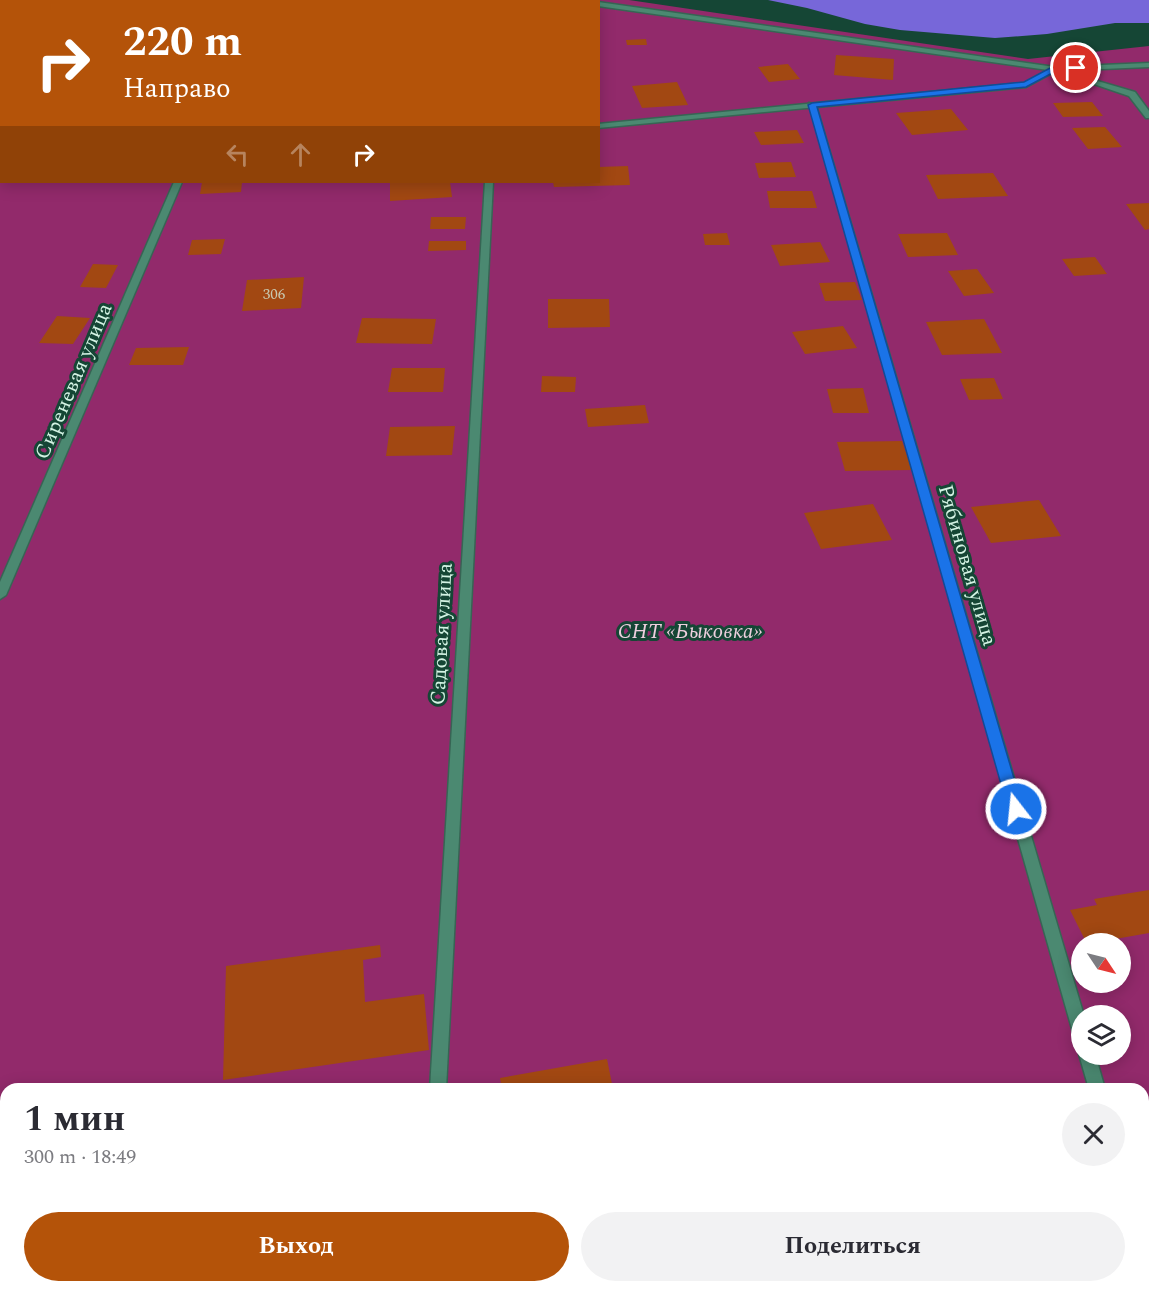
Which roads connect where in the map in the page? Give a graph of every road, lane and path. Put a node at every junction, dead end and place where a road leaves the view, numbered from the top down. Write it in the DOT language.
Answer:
graph roads {
  1 [pos="600,4"];
  2 [pos="1149,65"];
  3 [pos="1055,69"];
  4 [pos="812,105"];
  5 [pos="1149,116"];
  6 [pos="600,126"];
  7 [pos="178,183"];
  8 [pos="489,183"];
  9 [pos="0,596"];
  10 [pos="1073,1005"];
  11 [pos="1090,1065"];
  12 [pos="438,1083"];
  13 [pos="1095,1083"];
  1 -- 3 [label="street"];
  2 -- 3 [label="street"];
  3 -- 4 [label="street"];
  3 -- 5 [label="street"];
  4 -- 6 [label="street"];
  4 -- 10 [label="street, Рябиновая улица"];
  7 -- 9 [label="street, Сиреневая улица"];
  8 -- 12 [label="street, Садовая улица"];
  11 -- 13 [label="street"];
}
